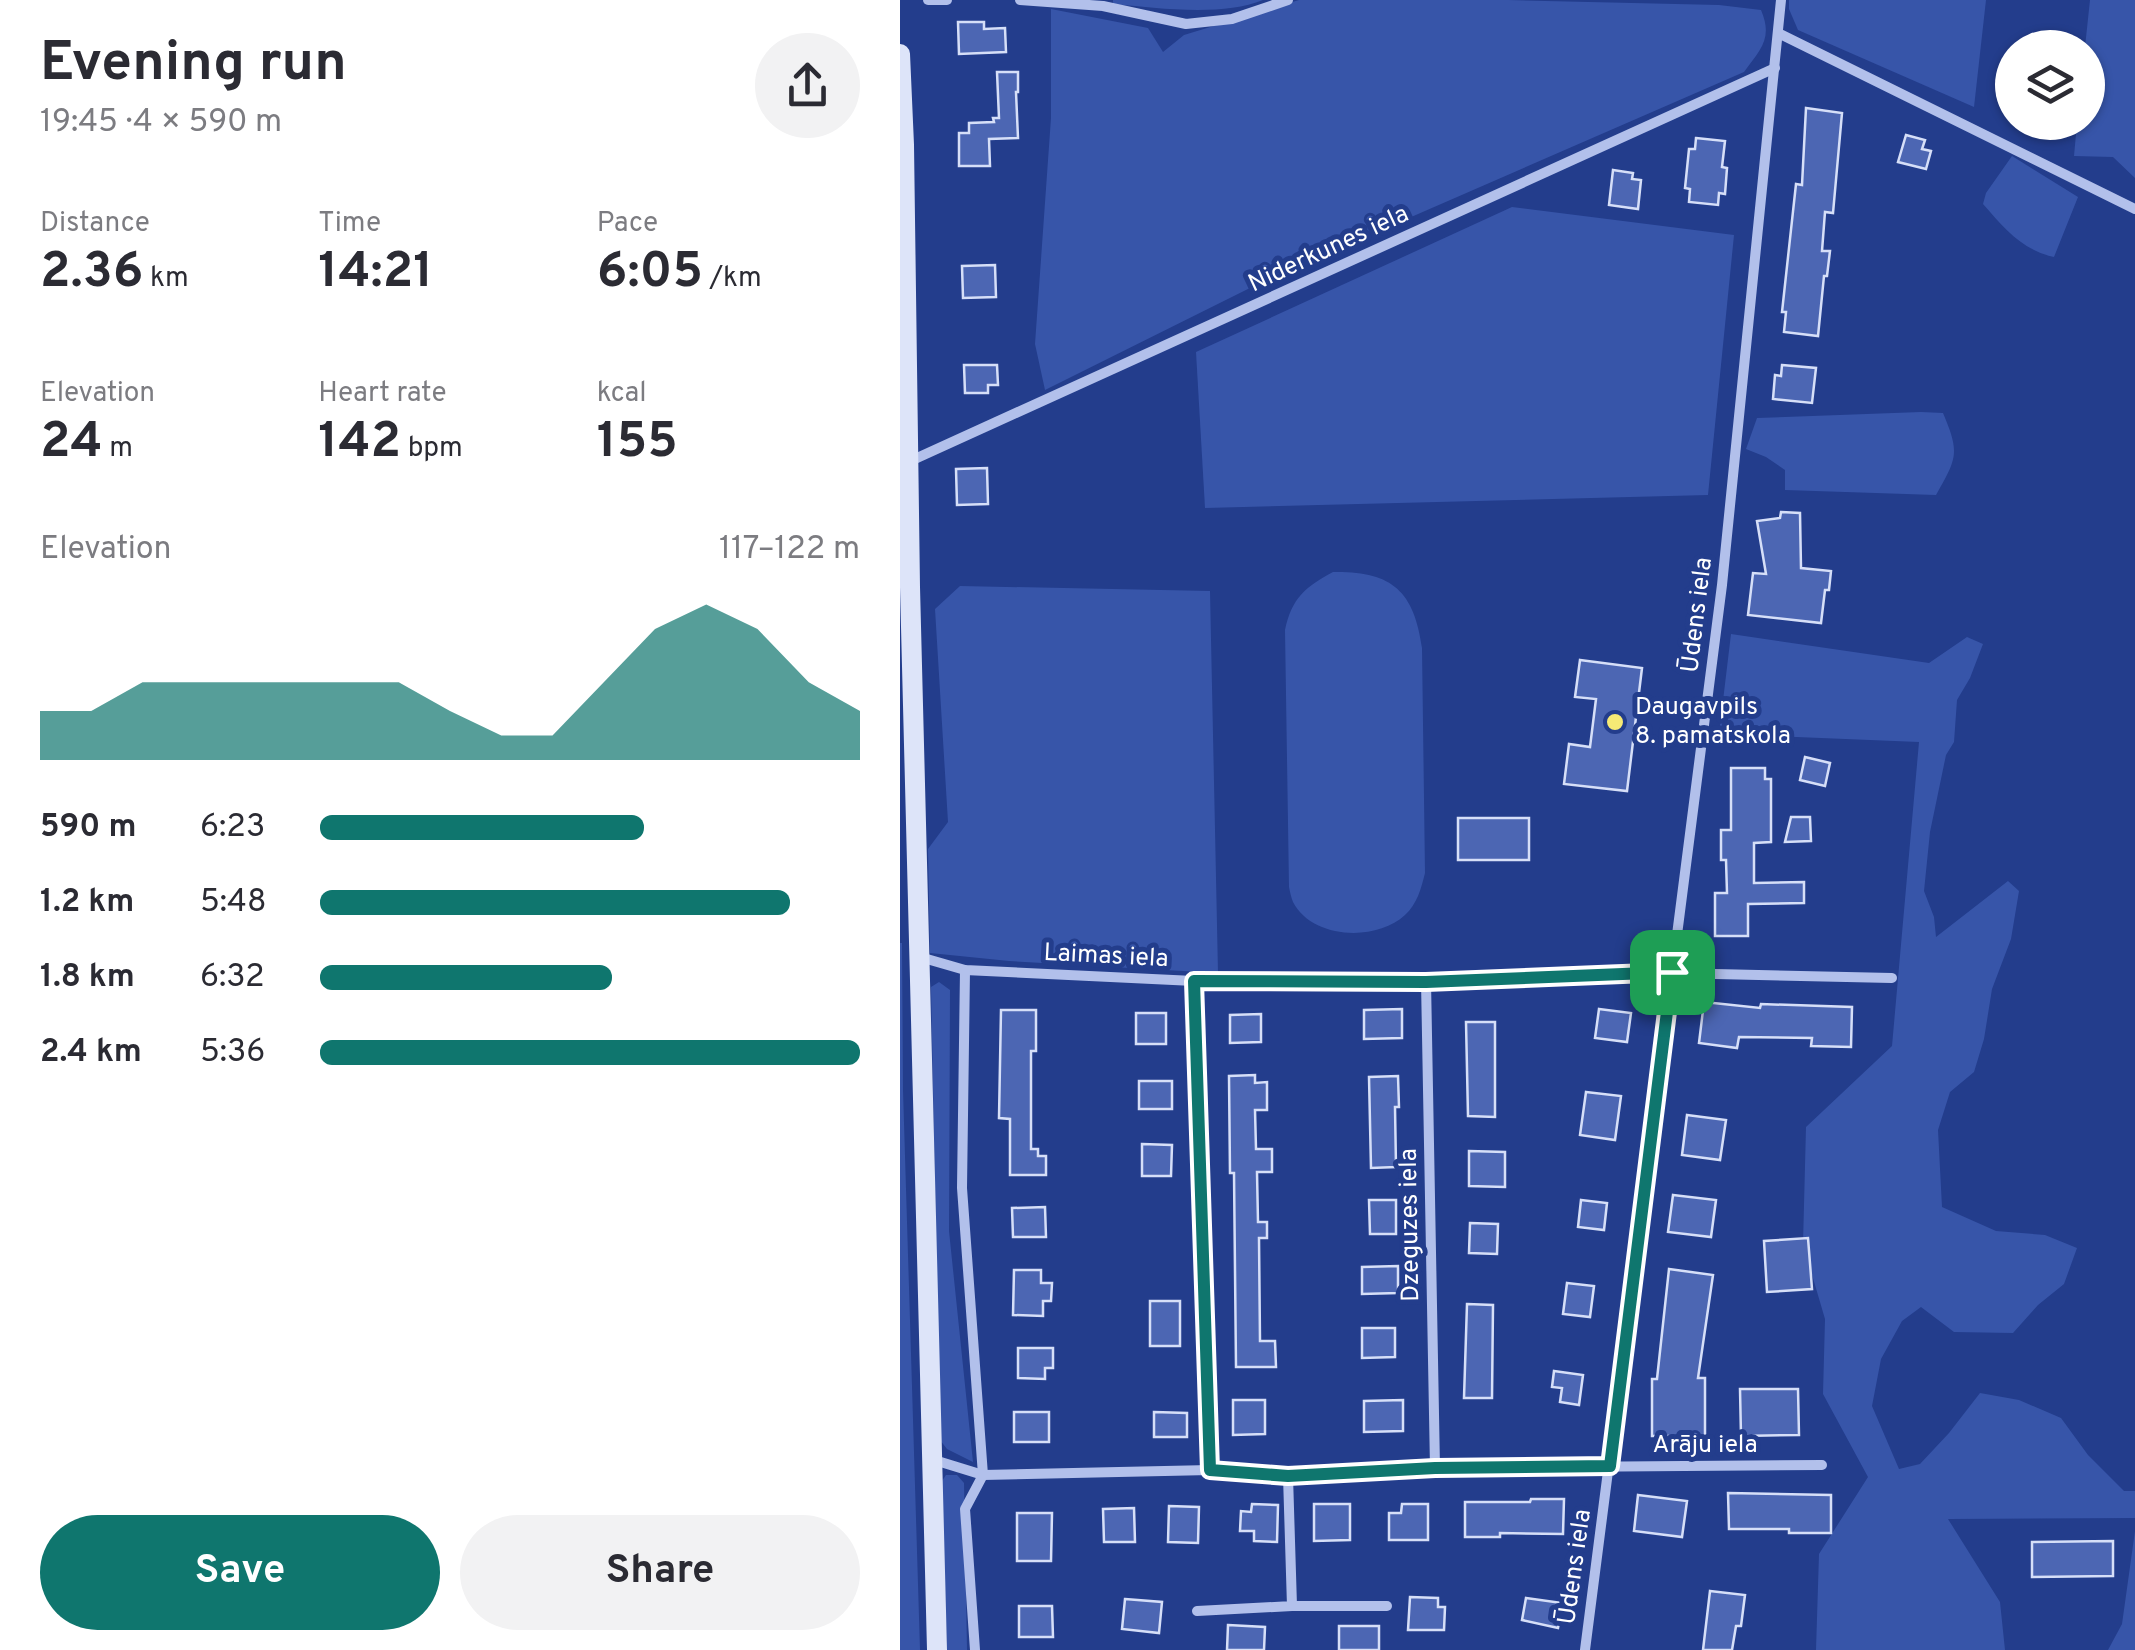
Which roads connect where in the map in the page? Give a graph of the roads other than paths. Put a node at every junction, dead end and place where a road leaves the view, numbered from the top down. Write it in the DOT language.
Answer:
graph roads {
  1 [pos="928,0"];
  2 [pos="947,0"];
  3 [pos="1020,0"];
  4 [pos="1288,0"];
  5 [pos="1781,0"];
  6 [pos="1778,33"];
  7 [pos="900,54"];
  8 [pos="1775,68"];
  9 [pos="2135,209"];
  10 [pos="903,300"];
  11 [pos="905,463"];
  12 [pos="920,957"];
  13 [pos="965,970"];
  14 [pos="1672,972"];
  15 [pos="1892,978"];
  16 [pos="1194,981"];
  17 [pos="1426,982"];
  18 [pos="930,1459"];
  19 [pos="1822,1465"];
  20 [pos="1610,1466"];
  21 [pos="1435,1468"];
  22 [pos="1210,1470"];
  23 [pos="983,1475"];
  24 [pos="1288,1476"];
  25 [pos="1292,1606"];
  26 [pos="1386,1606"];
  27 [pos="1196,1611"];
  28 [pos="937,1650"];
  29 [pos="975,1650"];
  30 [pos="1585,1650"];
  1 -- 2 [label="street"];
  3 -- 4 [label="street"];
  5 -- 6 [label="street, Ūdens iela"];
  6 -- 8 [label="street, Ūdens iela"];
  6 -- 9 [label="street"];
  7 -- 10 [label="main road"];
  8 -- 11 [label="street, Niderkunes iela"];
  8 -- 14 [label="street, Ūdens iela"];
  10 -- 11 [label="main road"];
  11 -- 12 [label="main road"];
  12 -- 13 [label="street, Laimas iela"];
  12 -- 18 [label="main road"];
  13 -- 16 [label="street, Laimas iela"];
  13 -- 23 [label="street"];
  14 -- 15 [label="street, Laimas iela"];
  14 -- 17 [label="street, Laimas iela"];
  14 -- 20 [label="street, Ūdens iela"];
  16 -- 17 [label="street, Laimas iela"];
  16 -- 22 [label="street"];
  17 -- 21 [label="street, Dzeguzes iela"];
  18 -- 23 [label="street, Arāju iela"];
  18 -- 28 [label="main road"];
  19 -- 20 [label="street, Arāju iela"];
  20 -- 21 [label="street, Arāju iela"];
  20 -- 30 [label="street, Ūdens iela"];
  21 -- 24 [label="street, Arāju iela"];
  22 -- 23 [label="street, Arāju iela"];
  22 -- 24 [label="street, Arāju iela"];
  23 -- 29 [label="street"];
  24 -- 25 [label="street"];
  25 -- 26 [label="street"];
  25 -- 27 [label="street"];
}
